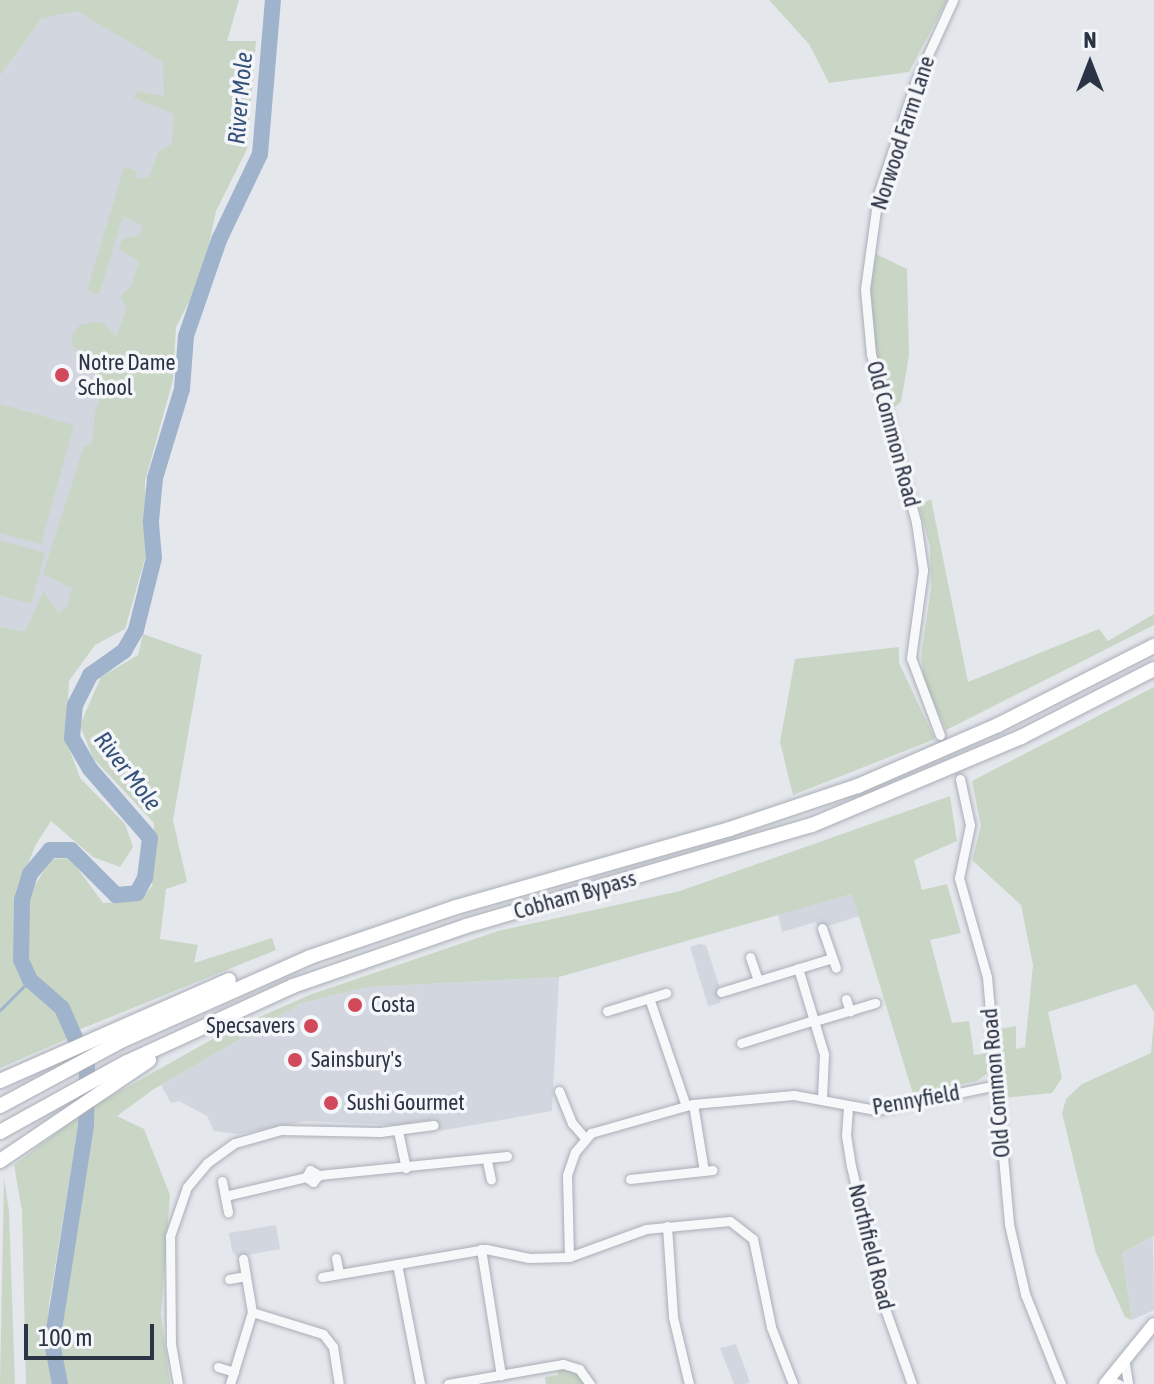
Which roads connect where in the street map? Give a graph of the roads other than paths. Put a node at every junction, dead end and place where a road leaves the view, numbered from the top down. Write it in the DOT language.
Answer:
graph roads {
  1 [pos="953,0"];
  2 [pos="865,317"];
  3 [pos="1154,646"];
  4 [pos="1154,669"];
  5 [pos="940,735"];
  6 [pos="960,779"];
  7 [pos="822,928"];
  8 [pos="750,957"];
  9 [pos="798,968"];
  10 [pos="758,980"];
  11 [pos="721,992"];
  12 [pos="666,993"];
  13 [pos="649,998"];
  14 [pos="846,999"];
  15 [pos="875,1003"];
  16 [pos="607,1011"];
  17 [pos="850,1011"];
  18 [pos="815,1021"];
  19 [pos="120,1034"];
  20 [pos="741,1043"];
  21 [pos="130,1066"];
  22 [pos="0,1081"];
  23 [pos="997,1085"];
  24 [pos="559,1091"];
  25 [pos="822,1098"];
  26 [pos="690,1105"];
  27 [pos="0,1106"];
  28 [pos="848,1107"];
  29 [pos="434,1125"];
  30 [pos="398,1131"];
  31 [pos="0,1132"];
  32 [pos="585,1138"];
  33 [pos="507,1156"];
  34 [pos="0,1161"];
  35 [pos="487,1161"];
  36 [pos="406,1168"];
  37 [pos="630,1179"];
  38 [pos="491,1180"];
  39 [pos="222,1181"];
  40 [pos="225,1196"];
  41 [pos="228,1212"];
  42 [pos="667,1226"];
  43 [pos="481,1249"];
  44 [pos="569,1257"];
  45 [pos="336,1258"];
  46 [pos="243,1259"];
  47 [pos="397,1264"];
  48 [pos="339,1274"];
  49 [pos="246,1276"];
  50 [pos="322,1277"];
  51 [pos="229,1279"];
  52 [pos="252,1312"];
  53 [pos="1154,1324"];
  54 [pos="1124,1358"];
  55 [pos="218,1367"];
  56 [pos="234,1372"];
  57 [pos="501,1375"];
  58 [pos="1110,1383"];
  59 [pos="178,1384"];
  60 [pos="230,1384"];
  61 [pos="339,1384"];
  62 [pos="420,1384"];
  63 [pos="448,1384"];
  64 [pos="590,1384"];
  65 [pos="689,1384"];
  66 [pos="793,1384"];
  67 [pos="912,1384"];
  68 [pos="1061,1384"];
  69 [pos="1128,1384"];
  1 -- 2 [label="street, Norwood Farm Lane"];
  2 -- 5 [label="street, Old Common Road"];
  3 -- 19 [label="highway, Cobham Bypass"];
  4 -- 21 [label="highway, Cobham Bypass"];
  6 -- 23 [label="street, Old Common Road"];
  7 -- 9 [label="street"];
  8 -- 10 [label="street"];
  9 -- 10 [label="street"];
  9 -- 18 [label="street"];
  10 -- 11 [label="street"];
  12 -- 13 [label="street"];
  13 -- 16 [label="street"];
  13 -- 26 [label="street"];
  14 -- 17 [label="street"];
  15 -- 17 [label="street"];
  17 -- 18 [label="street"];
  18 -- 20 [label="street"];
  18 -- 25 [label="street"];
  19 -- 22 [label="highway"];
  19 -- 27 [label="highway, Cobham Bypass"];
  21 -- 31 [label="highway, Cobham Bypass"];
  21 -- 34 [label="highway"];
  23 -- 28 [label="street, Pennyfield"];
  23 -- 68 [label="street, Old Common Road"];
  24 -- 32 [label="street"];
  25 -- 26 [label="street, Pennyfield"];
  25 -- 28 [label="street, Pennyfield"];
  26 -- 32 [label="street, Pennyfield"];
  26 -- 37 [label="street"];
  28 -- 67 [label="street, Northfield Road"];
  29 -- 30 [label="street"];
  30 -- 36 [label="street"];
  30 -- 59 [label="street"];
  32 -- 44 [label="street"];
  33 -- 35 [label="street"];
  35 -- 36 [label="street"];
  35 -- 38 [label="street"];
  36 -- 40 [label="street"];
  39 -- 40 [label="street"];
  40 -- 41 [label="street"];
  42 -- 44 [label="street"];
  42 -- 65 [label="street"];
  42 -- 66 [label="street"];
  43 -- 44 [label="street"];
  43 -- 47 [label="street"];
  43 -- 57 [label="street"];
  45 -- 48 [label="street"];
  46 -- 49 [label="street"];
  47 -- 48 [label="street"];
  47 -- 62 [label="street"];
  48 -- 50 [label="street"];
  49 -- 51 [label="street"];
  49 -- 52 [label="street"];
  52 -- 56 [label="street"];
  52 -- 61 [label="street"];
  53 -- 54 [label="main road"];
  54 -- 58 [label="main road"];
  54 -- 69 [label="street"];
  55 -- 56 [label="street"];
  56 -- 60 [label="street"];
  57 -- 63 [label="street"];
  57 -- 64 [label="street"];
}
